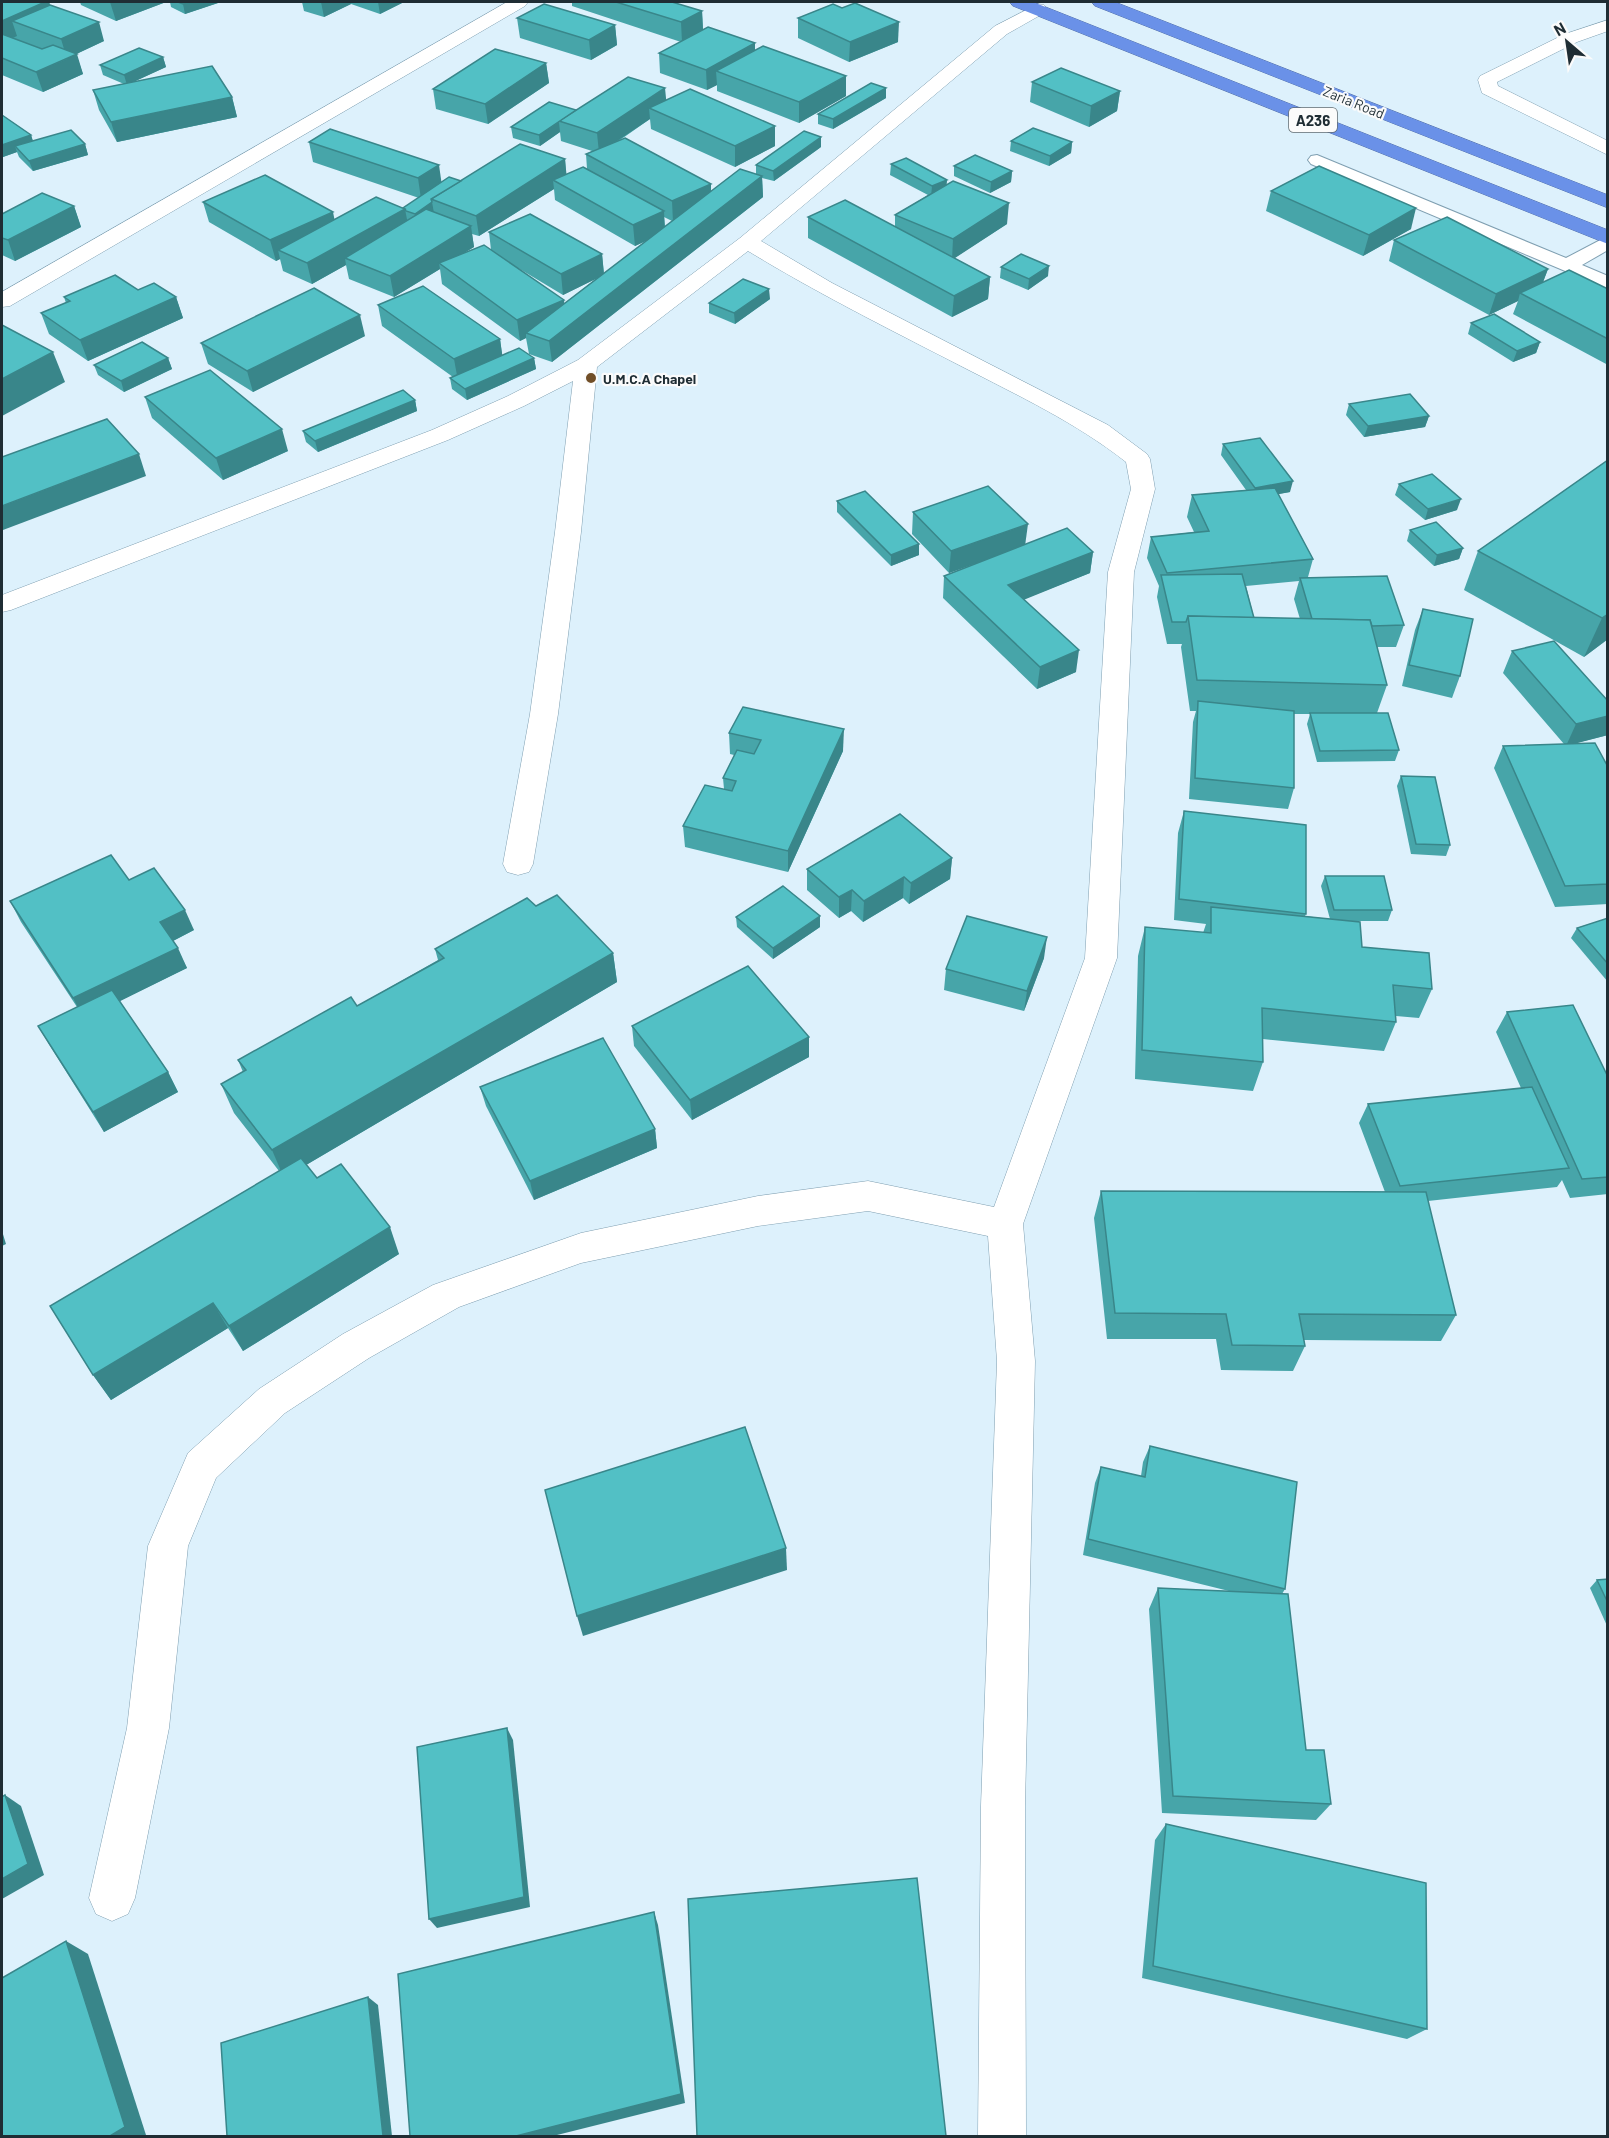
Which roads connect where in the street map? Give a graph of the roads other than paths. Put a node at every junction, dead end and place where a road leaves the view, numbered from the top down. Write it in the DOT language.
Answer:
graph roads {
  1 [pos="519,2"];
  2 [pos="1101,2"];
  3 [pos="1028,5"];
  4 [pos="1608,25"];
  5 [pos="1608,149"];
  6 [pos="1317,160"];
  7 [pos="1608,202"];
  8 [pos="1608,240"];
  9 [pos="747,242"];
  10 [pos="1566,266"];
  11 [pos="1608,283"];
  12 [pos="2,301"];
  13 [pos="586,365"];
  14 [pos="2,604"];
  15 [pos="518,864"];
  16 [pos="1005,1224"];
  17 [pos="112,1898"];
  18 [pos="1002,2136"];
  1 -- 12 [label="street"];
  2 -- 7 [label="highway, Zaria Road / A236"];
  3 -- 8 [label="highway, A236"];
  3 -- 9 [label="street"];
  4 -- 5 [label="street"];
  6 -- 10 [label="lane"];
  8 -- 10 [label="lane"];
  9 -- 13 [label="street"];
  9 -- 16 [label="street"];
  10 -- 11 [label="lane"];
  13 -- 14 [label="street"];
  13 -- 15 [label="street"];
  16 -- 17 [label="street"];
  16 -- 18 [label="street"];
}
